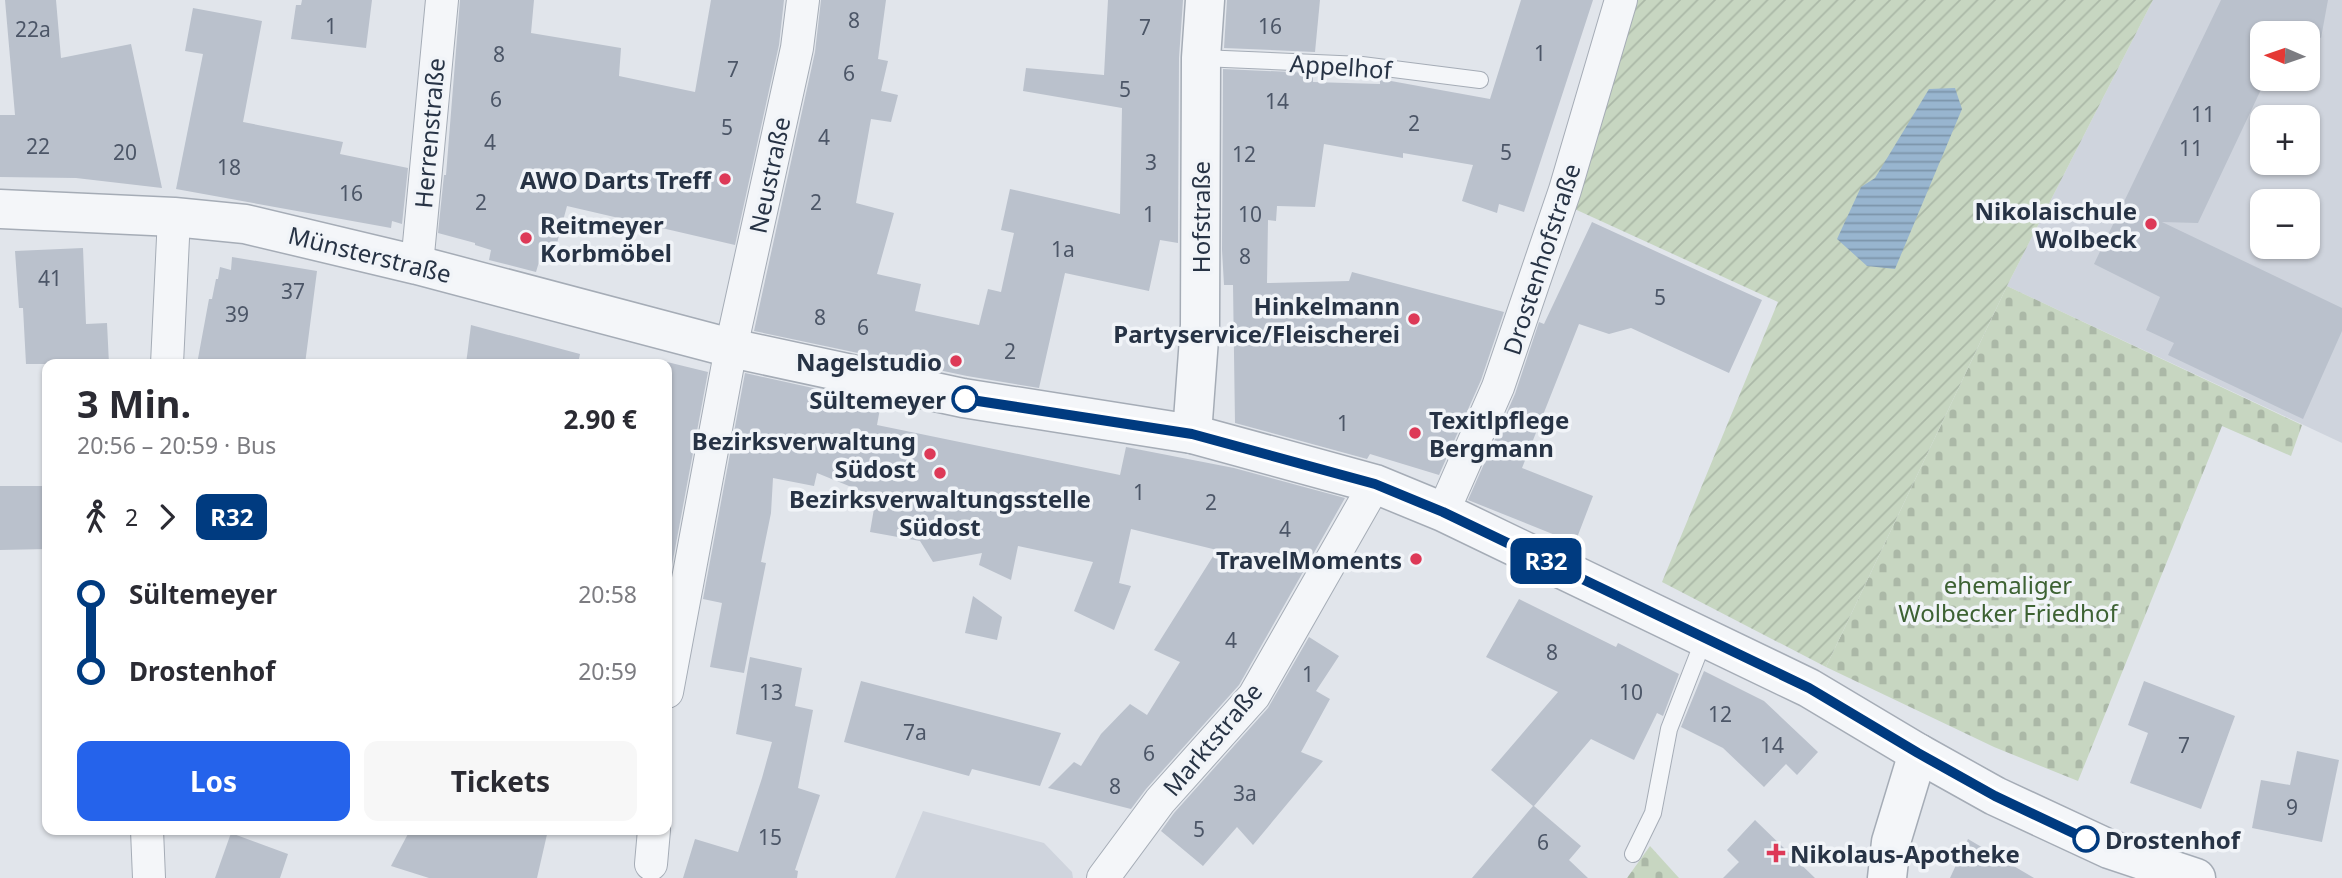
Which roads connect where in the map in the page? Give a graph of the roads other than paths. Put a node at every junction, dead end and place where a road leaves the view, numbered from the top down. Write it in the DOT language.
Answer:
graph roads {
  1 [pos="442,0"];
  2 [pos="803,0"];
  3 [pos="1205,0"];
  4 [pos="1621,0"];
  5 [pos="1201,58"];
  6 [pos="1480,80"];
  7 [pos="0,209"];
  8 [pos="174,217"];
  9 [pos="417,265"];
  10 [pos="731,348"];
  11 [pos="167,359"];
  12 [pos="1192,434"];
  13 [pos="1375,484"];
  14 [pos="1443,512"];
  15 [pos="1705,637"];
  16 [pos="672,665"];
  17 [pos="1918,753"];
  18 [pos="147,835"];
  19 [pos="654,835"];
  20 [pos="1633,854"];
  21 [pos="651,864"];
  22 [pos="149,878"];
  23 [pos="1103,878"];
  24 [pos="1887,878"];
  25 [pos="2196,878"];
  1 -- 9 [label="street, Herrenstraße"];
  2 -- 10 [label="street, Neustraße"];
  3 -- 5 [label="street, Hofstraße"];
  4 -- 14 [label="street, Drostenhofstraße"];
  5 -- 6 [label="lane, Appelhof"];
  5 -- 12 [label="street, Hofstraße"];
  7 -- 8 [label="street, Münsterstraße"];
  8 -- 9 [label="street, Münsterstraße"];
  8 -- 11 [label="street"];
  9 -- 10 [label="street, Münsterstraße"];
  10 -- 12 [label="street, Münsterstraße"];
  10 -- 16 [label="street"];
  12 -- 13 [label="street, Münsterstraße"];
  13 -- 14 [label="street, Münsterstraße"];
  13 -- 23 [label="street, Marktstraße"];
  14 -- 15 [label="street, Münsterstraße"];
  15 -- 17 [label="street, Münsterstraße"];
  15 -- 20 [label="lane"];
  17 -- 24 [label="street"];
  17 -- 25 [label="street, Münsterstraße"];
  18 -- 22 [label="street"];
  19 -- 21 [label="street"];
}
